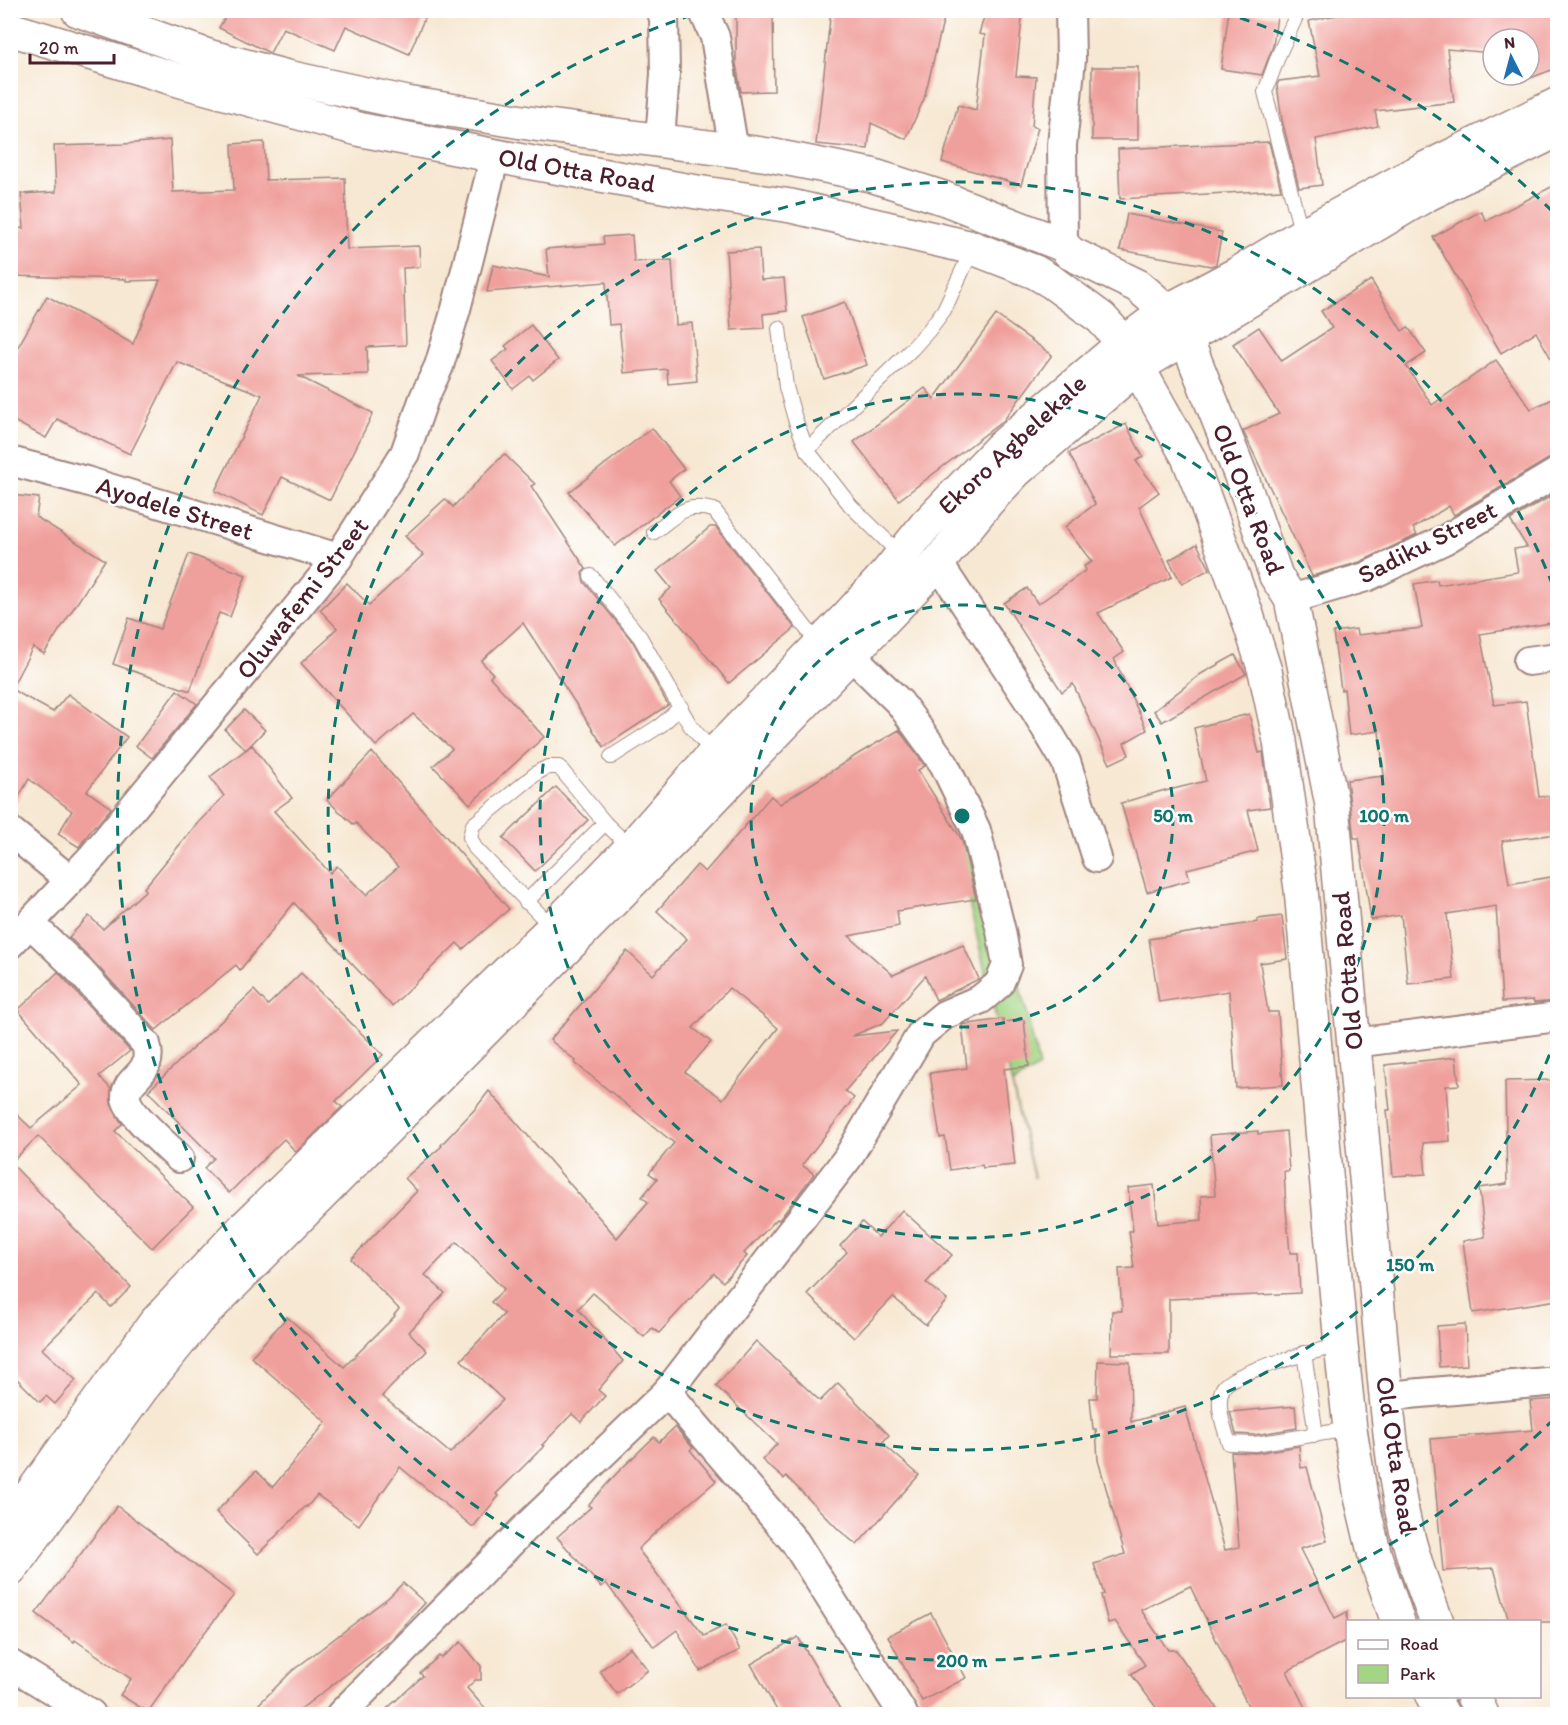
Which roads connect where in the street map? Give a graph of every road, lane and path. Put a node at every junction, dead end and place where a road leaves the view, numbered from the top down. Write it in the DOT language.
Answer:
graph roads {
  1 [pos="78,10"];
  2 [pos="661,10"];
  3 [pos="703,10"];
  4 [pos="1070,10"];
  5 [pos="1299,10"];
  6 [pos="10,29"];
  7 [pos="1557,105"];
  8 [pos="541,125"];
  9 [pos="1557,130"];
  10 [pos="669,142"];
  11 [pos="723,149"];
  12 [pos="495,156"];
  13 [pos="538,164"];
  14 [pos="1302,235"];
  15 [pos="1063,245"];
  16 [pos="973,248"];
  17 [pos="1167,311"];
  18 [pos="779,328"];
  19 [pos="1186,338"];
  20 [pos="1130,355"];
  21 [pos="807,450"];
  22 [pos="10,461"];
  23 [pos="1557,472"];
  24 [pos="654,532"];
  25 [pos="339,558"];
  26 [pos="938,562"];
  27 [pos="901,571"];
  28 [pos="591,576"];
  29 [pos="1291,599"];
  30 [pos="847,637"];
  31 [pos="1557,657"];
  32 [pos="1528,661"];
  33 [pos="681,707"];
  34 [pos="714,754"];
  35 [pos="612,757"];
  36 [pos="605,822"];
  37 [pos="10,831"];
  38 [pos="632,848"];
  39 [pos="1097,858"];
  40 [pos="70,880"];
  41 [pos="526,902"];
  42 [pos="31,924"];
  43 [pos="554,928"];
  44 [pos="10,944"];
  45 [pos="1557,1017"];
  46 [pos="1354,1043"];
  47 [pos="179,1158"];
  48 [pos="1341,1345"];
  49 [pos="1304,1353"];
  50 [pos="1557,1381"];
  51 [pos="667,1392"];
  52 [pos="1386,1396"];
  53 [pos="1350,1429"];
  54 [pos="1316,1435"];
  55 [pos="77,1455"];
  56 [pos="10,1523"];
  57 [pos="10,1570"];
  58 [pos="1397,1620"];
  59 [pos="1436,1620"];
  60 [pos="10,1664"];
  61 [pos="1433,1698"];
  62 [pos="1474,1698"];
  63 [pos="91,1714"];
  64 [pos="341,1714"];
  65 [pos="903,1714"];
  66 [pos="1442,1714"];
  67 [pos="1482,1714"];
  1 -- 8 [label="main road, Old Otta Road"];
  2 -- 10 [label="street"];
  3 -- 11 [label="street"];
  4 -- 15 [label="street"];
  5 -- 14 [label="lane"];
  6 -- 12 [label="main road, Old Otta Road"];
  7 -- 14 [label="main road, Ekoro Agbelekale"];
  8 -- 10 [label="main road, Old Otta Road"];
  8 -- 13 [label="main road"];
  9 -- 19 [label="main road"];
  10 -- 11 [label="main road, Old Otta Road"];
  11 -- 15 [label="main road, Old Otta Road"];
  12 -- 13 [label="main road, Old Otta Road"];
  12 -- 25 [label="street, Oluwafemi Street"];
  13 -- 16 [label="main road, Old Otta Road"];
  14 -- 17 [label="main road, Ekoro Agbelekale"];
  15 -- 17 [label="main road, Old Otta Road"];
  16 -- 20 [label="main road, Old Otta Road"];
  16 -- 21 [label="lane"];
  17 -- 19 [label="main road, Old Otta Road"];
  17 -- 20 [label="main road, Ekoro Agbelekale"];
  18 -- 21 [label="lane"];
  19 -- 20 [label="main road"];
  19 -- 29 [label="main road, Old Otta Road"];
  20 -- 26 [label="main road, Ekoro Agbelekale"];
  20 -- 27 [label="main road, Ekoro Agbelekale"];
  20 -- 48 [label="main road, Old Otta Road"];
  21 -- 27 [label="lane"];
  22 -- 25 [label="street, Ayodele Street"];
  23 -- 29 [label="street, Sadiku Street"];
  24 -- 30 [label="lane"];
  25 -- 40 [label="street, Oluwafemi Street"];
  26 -- 27 [label="main road, Ekoro Agbelekale"];
  26 -- 39 [label="street"];
  27 -- 30 [label="main road, Ekoro Agbelekale"];
  28 -- 33 [label="lane"];
  29 -- 46 [label="main road, Old Otta Road"];
  30 -- 34 [label="main road"];
  30 -- 51 [label="street"];
  30 -- 55 [label="main road"];
  31 -- 32 [label="street"];
  33 -- 34 [label="lane"];
  33 -- 35 [label="lane"];
  34 -- 38 [label="main road"];
  36 -- 38 [label="lane"];
  36 -- 41 [label="lane"];
  36 -- 41 [label="lane"];
  37 -- 40 [label="street"];
  38 -- 43 [label="main road"];
  40 -- 42 [label="street, Oluwafemi Street"];
  41 -- 43 [label="lane"];
  42 -- 44 [label="street, Oluwafemi Street"];
  42 -- 47 [label="street"];
  43 -- 55 [label="main road"];
  45 -- 46 [label="street"];
  46 -- 52 [label="main road, Old Otta Road"];
  48 -- 49 [label="lane"];
  48 -- 53 [label="main road, Old Otta Road"];
  49 -- 54 [label="lane"];
  49 -- 54 [label="lane"];
  50 -- 52 [label="street"];
  51 -- 64 [label="street"];
  51 -- 65 [label="street"];
  52 -- 59 [label="main road, Old Otta Road"];
  53 -- 54 [label="lane"];
  53 -- 58 [label="main road, Old Otta Road"];
  55 -- 56 [label="main road"];
  55 -- 57 [label="main road"];
  60 -- 63 [label="street"];
  61 -- 66 [label="main road"];
  62 -- 67 [label="main road"];
}
